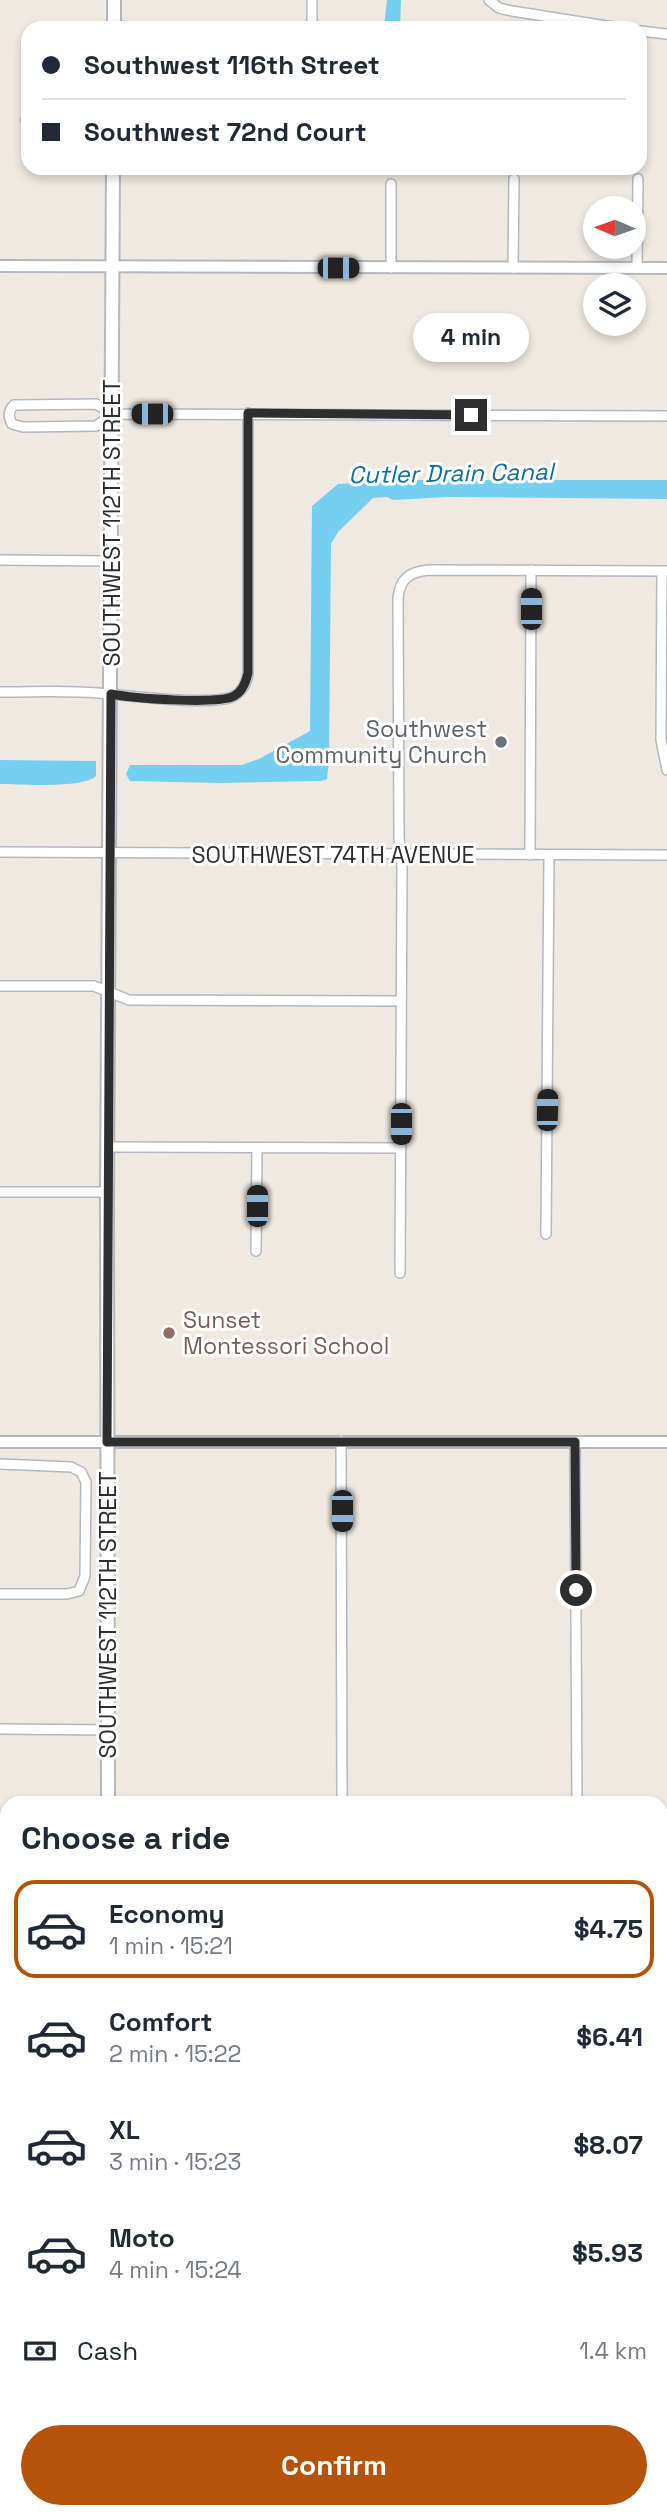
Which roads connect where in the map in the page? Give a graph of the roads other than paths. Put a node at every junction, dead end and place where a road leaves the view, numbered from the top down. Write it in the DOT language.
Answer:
graph roads {
  1 [pos="114,0"];
  2 [pos="312,0"];
  3 [pos="490,1"];
  4 [pos="114,21"];
  5 [pos="312,21"];
  6 [pos="573,21"];
  7 [pos="647,32"];
  8 [pos="667,34"];
  9 [pos="113,175"];
  10 [pos="514,179"];
  11 [pos="638,179"];
  12 [pos="391,184"];
  13 [pos="0,266"];
  14 [pos="111,266"];
  15 [pos="391,268"];
  16 [pos="513,268"];
  17 [pos="637,268"];
  18 [pos="667,268"];
  19 [pos="248,413"];
  20 [pos="113,414"];
  21 [pos="667,416"];
  22 [pos="0,560"];
  23 [pos="112,561"];
  24 [pos="531,570"];
  25 [pos="665,571"];
  26 [pos="0,692"];
  27 [pos="111,694"];
  28 [pos="667,769"];
  29 [pos="0,852"];
  30 [pos="109,853"];
  31 [pos="400,855"];
  32 [pos="530,855"];
  33 [pos="667,855"];
  34 [pos="549,856"];
  35 [pos="0,986"];
  36 [pos="109,992"];
  37 [pos="401,1001"];
  38 [pos="108,1147"];
  39 [pos="257,1147"];
  40 [pos="401,1148"];
  41 [pos="0,1192"];
  42 [pos="107,1192"];
  43 [pos="546,1234"];
  44 [pos="256,1251"];
  45 [pos="400,1273"];
  46 [pos="341,1441"];
  47 [pos="0,1442"];
  48 [pos="107,1442"];
  49 [pos="575,1442"];
  50 [pos="667,1442"];
  51 [pos="0,1464"];
  52 [pos="0,1594"];
  53 [pos="0,1729"];
  54 [pos="108,1730"];
  55 [pos="108,1796"];
  56 [pos="342,1796"];
  57 [pos="577,1796"];
  1 -- 4 [label="main road"];
  2 -- 5 [label="street"];
  3 -- 6 [label="street"];
  7 -- 8 [label="street"];
  9 -- 14 [label="main road, SOUTHWEST 112TH STREET"];
  10 -- 16 [label="street"];
  11 -- 17 [label="street"];
  12 -- 15 [label="street"];
  13 -- 14 [label="street"];
  14 -- 15 [label="street"];
  14 -- 20 [label="main road, SOUTHWEST 112TH STREET"];
  15 -- 16 [label="street"];
  16 -- 17 [label="street"];
  17 -- 18 [label="street"];
  19 -- 20 [label="street"];
  19 -- 21 [label="street"];
  19 -- 27 [label="street"];
  20 -- 20 [label="street"];
  20 -- 23 [label="main road, SOUTHWEST 112TH STREET"];
  22 -- 23 [label="street"];
  23 -- 27 [label="main road, SOUTHWEST 112TH STREET"];
  24 -- 25 [label="street"];
  24 -- 31 [label="street"];
  24 -- 32 [label="street"];
  25 -- 28 [label="street"];
  26 -- 27 [label="street"];
  27 -- 30 [label="main road, SOUTHWEST 112TH STREET"];
  29 -- 30 [label="street, SOUTHWEST 74TH AVENUE"];
  30 -- 31 [label="street, SOUTHWEST 74TH AVENUE"];
  30 -- 36 [label="main road, SOUTHWEST 112TH STREET"];
  31 -- 32 [label="street, SOUTHWEST 74TH AVENUE"];
  31 -- 37 [label="street"];
  32 -- 34 [label="street, SOUTHWEST 74TH AVENUE"];
  33 -- 34 [label="street, SOUTHWEST 74TH AVENUE"];
  34 -- 43 [label="street"];
  35 -- 36 [label="street"];
  36 -- 37 [label="street"];
  36 -- 38 [label="main road, SOUTHWEST 112TH STREET"];
  37 -- 40 [label="street"];
  38 -- 39 [label="street"];
  38 -- 42 [label="main road, SOUTHWEST 112TH STREET"];
  39 -- 40 [label="street"];
  39 -- 44 [label="street"];
  40 -- 45 [label="street"];
  41 -- 42 [label="street"];
  42 -- 48 [label="main road, SOUTHWEST 112TH STREET"];
  46 -- 48 [label="street"];
  46 -- 49 [label="street"];
  46 -- 56 [label="street"];
  47 -- 48 [label="street"];
  48 -- 54 [label="main road, SOUTHWEST 112TH STREET"];
  49 -- 50 [label="street"];
  49 -- 57 [label="street"];
  51 -- 52 [label="street"];
  53 -- 54 [label="street"];
  54 -- 55 [label="main road, SOUTHWEST 112TH STREET"];
}
